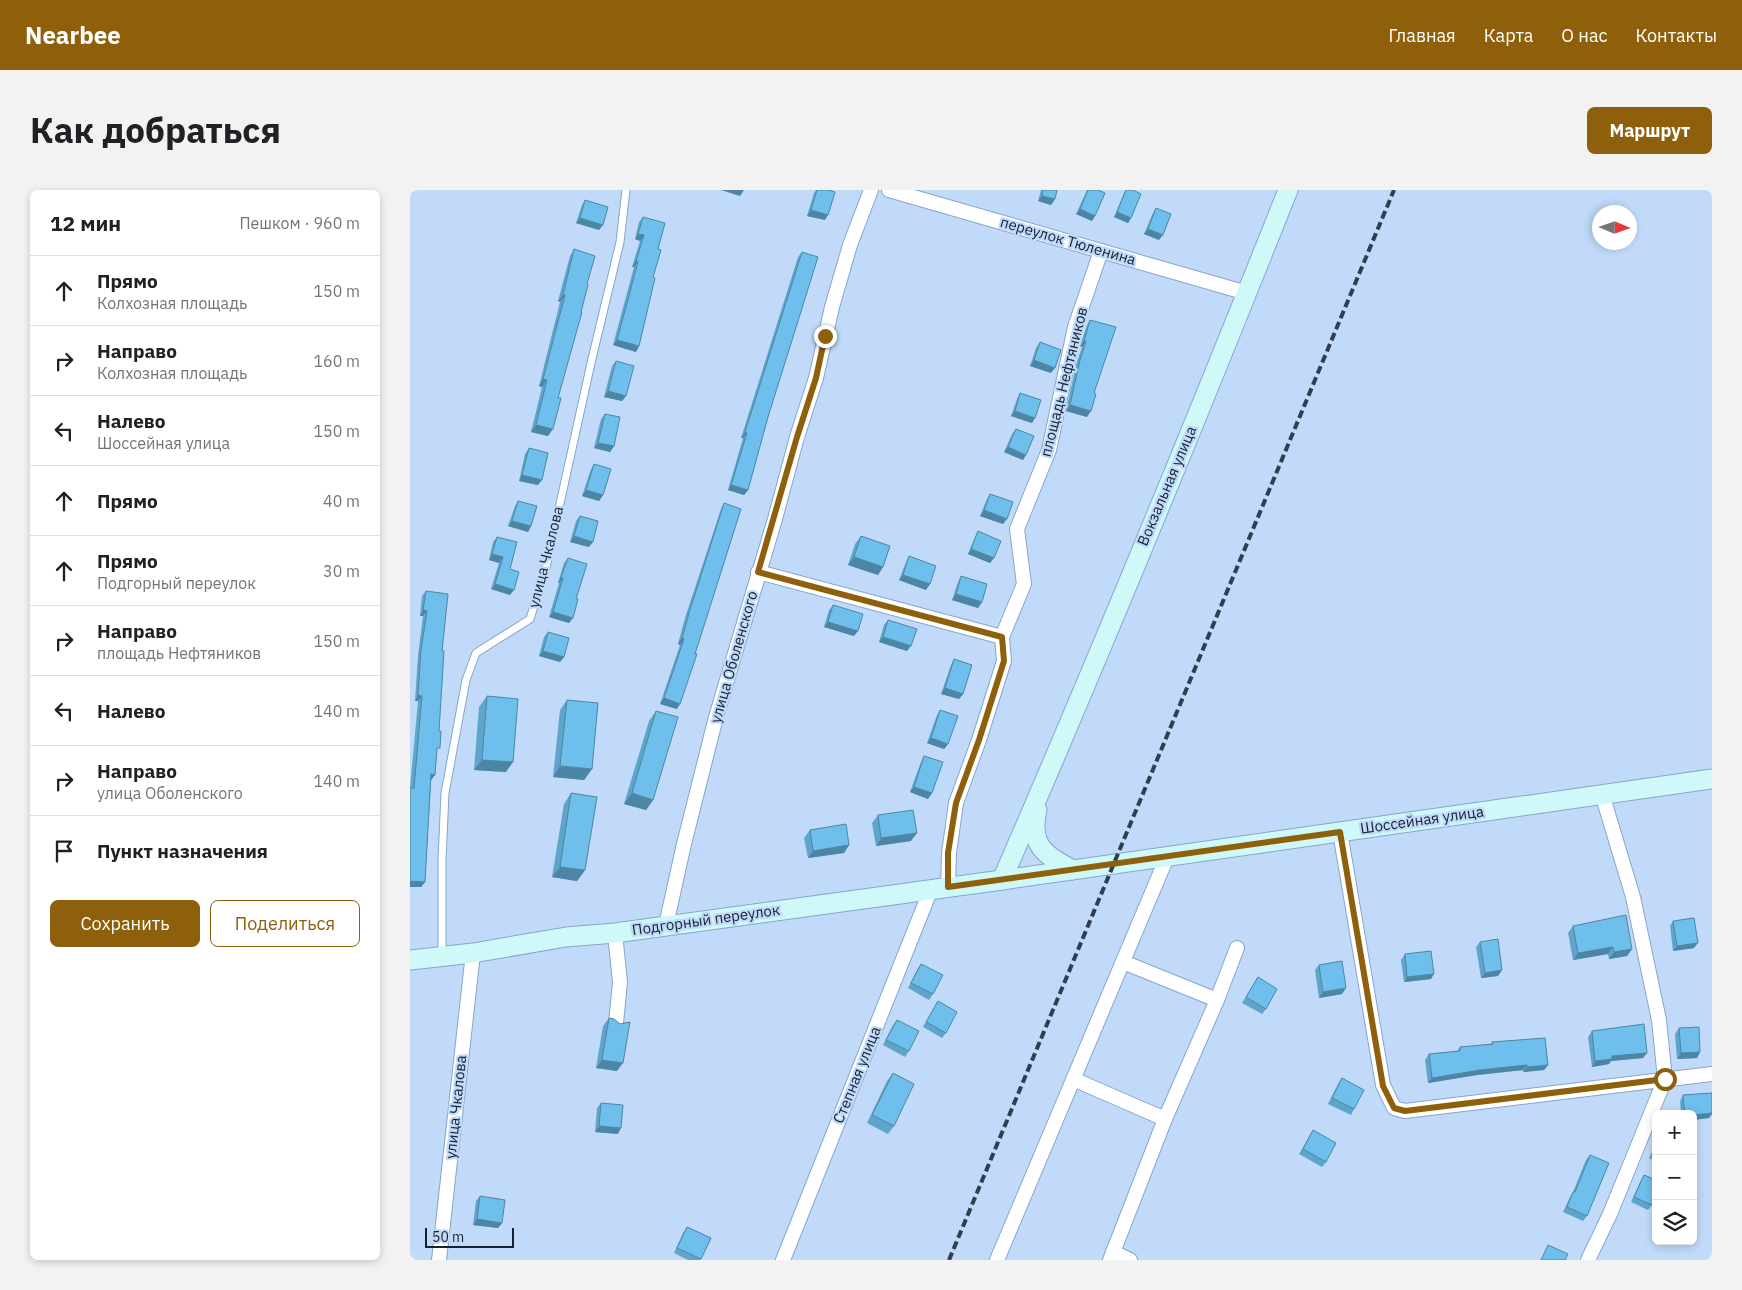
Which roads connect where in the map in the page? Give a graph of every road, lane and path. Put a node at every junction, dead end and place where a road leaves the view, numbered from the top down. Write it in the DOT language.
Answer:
graph roads {
  1 [pos="626,190"];
  2 [pos="871,190"];
  3 [pos="893,190"];
  4 [pos="1288,190"];
  5 [pos="1101,251"];
  6 [pos="1247,293"];
  7 [pos="758,572"];
  8 [pos="1002,637"];
  9 [pos="1712,779"];
  10 [pos="1044,782"];
  11 [pos="1602,794"];
  12 [pos="1340,832"];
  13 [pos="1167,857"];
  14 [pos="1073,870"];
  15 [pos="1002,880"];
  16 [pos="939,888"];
  17 [pos="666,925"];
  18 [pos="615,933"];
  19 [pos="1237,948"];
  20 [pos="473,953"];
  21 [pos="442,957"];
  22 [pos="410,960"];
  23 [pos="1123,962"];
  24 [pos="1216,1000"];
  25 [pos="616,1023"];
  26 [pos="1712,1074"];
  27 [pos="1074,1079"];
  28 [pos="1665,1079"];
  29 [pos="1165,1119"];
  30 [pos="1112,1256"];
  31 [pos="439,1260"];
  32 [pos="783,1260"];
  33 [pos="997,1260"];
  34 [pos="1130,1260"];
  35 [pos="1588,1260"];
  1 -- 21 [label="lane, улица Чкалова"];
  2 -- 7 [label="street, улица Оболенского"];
  3 -- 5 [label="street, переулок Тюленина"];
  4 -- 6 [label="main road, Вокзальная улица"];
  5 -- 6 [label="street, переулок Тюленина"];
  5 -- 8 [label="street, площадь Нефтяников"];
  6 -- 10 [label="main road, Вокзальная улица"];
  7 -- 8 [label="street"];
  7 -- 17 [label="street, улица Оболенского"];
  8 -- 16 [label="street, площадь Нефтяников"];
  9 -- 11 [label="main road, Шоссейная улица"];
  10 -- 14 [label="main road"];
  10 -- 15 [label="main road"];
  11 -- 12 [label="main road, Шоссейная улица"];
  11 -- 28 [label="street"];
  12 -- 13 [label="main road, Шоссейная улица"];
  12 -- 28 [label="street"];
  13 -- 14 [label="main road, Шоссейная улица"];
  13 -- 23 [label="street"];
  14 -- 15 [label="main road, Шоссейная улица"];
  15 -- 16 [label="main road, Подгорный переулок"];
  16 -- 17 [label="main road, Подгорный переулок"];
  16 -- 32 [label="street, Степная улица"];
  17 -- 18 [label="main road, Подгорный переулок"];
  18 -- 20 [label="main road, Подгорный переулок"];
  18 -- 25 [label="street"];
  19 -- 24 [label="street"];
  20 -- 21 [label="main road, Подгорный переулок"];
  20 -- 31 [label="street, улица Чкалова"];
  21 -- 22 [label="main road, Подгорный переулок"];
  23 -- 24 [label="street"];
  23 -- 27 [label="street"];
  24 -- 29 [label="street"];
  26 -- 28 [label="street"];
  27 -- 29 [label="street"];
  27 -- 33 [label="street"];
  28 -- 35 [label="street"];
  29 -- 30 [label="street"];
  30 -- 34 [label="street"];
}
